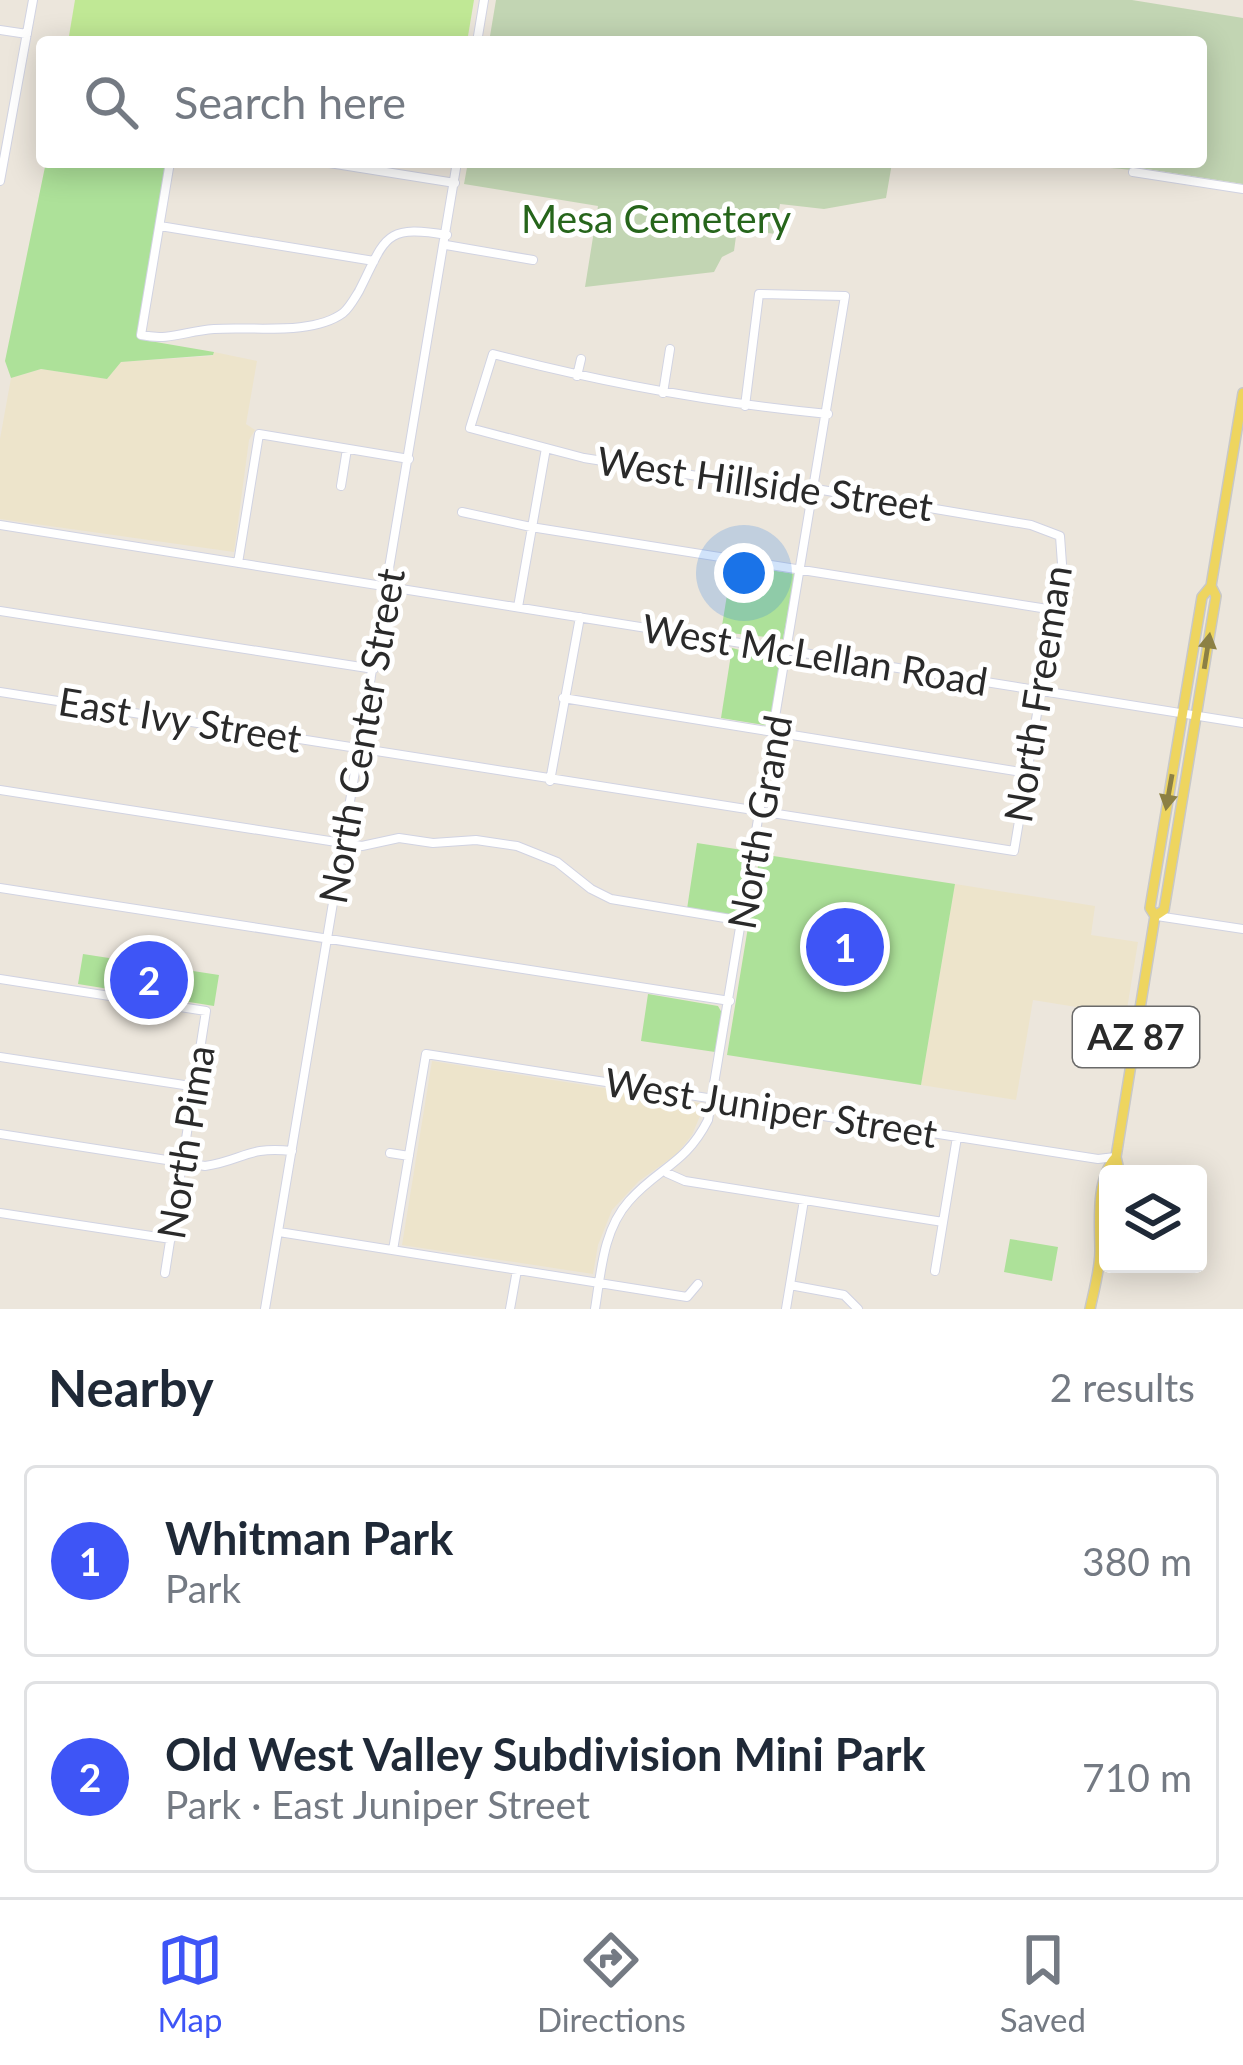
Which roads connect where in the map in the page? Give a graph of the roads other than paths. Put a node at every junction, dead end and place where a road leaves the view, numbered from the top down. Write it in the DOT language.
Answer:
graph roads {
  1 [pos="33,0"];
  2 [pos="484,0"];
  3 [pos="0,29"];
  4 [pos="27,34"];
  5 [pos="478,36"];
  6 [pos="169,168"];
  7 [pos="361,168"];
  8 [pos="456,168"];
  9 [pos="1133,172"];
  10 [pos="0,181"];
  11 [pos="455,183"];
  12 [pos="1243,188"];
  13 [pos="160,226"];
  14 [pos="446,240"];
  15 [pos="533,260"];
  16 [pos="374,261"];
  17 [pos="670,349"];
  18 [pos="581,359"];
  19 [pos="577,376"];
  20 [pos="663,393"];
  21 [pos="1243,393"];
  22 [pos="745,406"];
  23 [pos="828,415"];
  24 [pos="347,448"];
  25 [pos="546,448"];
  26 [pos="409,459"];
  27 [pos="341,486"];
  28 [pos="815,489"];
  29 [pos="462,512"];
  30 [pos="0,525"];
  31 [pos="531,527"];
  32 [pos="1060,536"];
  33 [pos="238,562"];
  34 [pos="802,569"];
  35 [pos="388,586"];
  36 [pos="1211,586"];
  37 [pos="518,607"];
  38 [pos="0,610"];
  39 [pos="1054,610"];
  40 [pos="580,617"];
  41 [pos="789,651"];
  42 [pos="374,669"];
  43 [pos="0,692"];
  44 [pos="1041,692"];
  45 [pos="563,698"];
  46 [pos="1182,714"];
  47 [pos="1196,716"];
  48 [pos="1243,723"];
  49 [pos="776,732"];
  50 [pos="360,748"];
  51 [pos="1027,772"];
  52 [pos="550,781"];
  53 [pos="0,790"];
  54 [pos="762,811"];
  55 [pos="344,843"];
  56 [pos="1014,851"];
  57 [pos="0,888"];
  58 [pos="1155,916"];
  59 [pos="743,921"];
  60 [pos="1243,929"];
  61 [pos="328,940"];
  62 [pos="0,979"];
  63 [pos="730,1001"];
  64 [pos="0,1057"];
  65 [pos="197,1087"];
  66 [pos="713,1099"];
  67 [pos="0,1134"];
  68 [pos="957,1137"];
  69 [pos="292,1151"];
  70 [pos="390,1153"];
  71 [pos="409,1156"];
  72 [pos="1116,1157"];
  73 [pos="184,1163"];
  74 [pos="1109,1165"];
  75 [pos="1118,1165"];
  76 [pos="665,1172"];
  77 [pos="804,1199"];
  78 [pos="0,1213"];
  79 [pos="943,1222"];
  80 [pos="279,1232"];
  81 [pos="171,1240"];
  82 [pos="393,1250"];
  83 [pos="1099,1267"];
  84 [pos="517,1270"];
  85 [pos="935,1271"];
  86 [pos="165,1273"];
  87 [pos="599,1283"];
  88 [pos="698,1284"];
  89 [pos="790,1285"];
  90 [pos="265,1309"];
  91 [pos="510,1309"];
  92 [pos="595,1309"];
  93 [pos="786,1309"];
  94 [pos="858,1309"];
  95 [pos="1090,1309"];
  1 -- 4 [label="street"];
  2 -- 5 [label="street"];
  3 -- 4 [label="street"];
  4 -- 10 [label="street"];
  6 -- 13 [label="street"];
  7 -- 11 [label="street"];
  8 -- 11 [label="street, North Center Street"];
  9 -- 12 [label="street"];
  11 -- 14 [label="street, North Center Street"];
  13 -- 16 [label="street"];
  13 -- 16 [label="street"];
  14 -- 15 [label="street"];
  14 -- 16 [label="street"];
  14 -- 26 [label="street, North Center Street"];
  17 -- 20 [label="street"];
  18 -- 19 [label="street"];
  19 -- 20 [label="street"];
  19 -- 25 [label="street, West Hillside Street"];
  20 -- 22 [label="street"];
  21 -- 36 [label="main road, AZ 87"];
  22 -- 23 [label="street"];
  22 -- 23 [label="street, North Grand"];
  23 -- 28 [label="street, North Grand"];
  24 -- 26 [label="street"];
  24 -- 27 [label="street"];
  24 -- 33 [label="street"];
  25 -- 28 [label="street, West Hillside Street"];
  25 -- 31 [label="street"];
  26 -- 35 [label="street, North Center Street"];
  28 -- 32 [label="street, West Hillside Street"];
  28 -- 34 [label="street, North Grand"];
  29 -- 31 [label="street"];
  30 -- 33 [label="street, West McLellan Road"];
  31 -- 34 [label="street"];
  31 -- 37 [label="street"];
  32 -- 39 [label="street, North Freeman"];
  33 -- 35 [label="street, West McLellan Road"];
  34 -- 39 [label="street"];
  34 -- 41 [label="street, North Grand"];
  35 -- 37 [label="street, West McLellan Road"];
  35 -- 42 [label="street, North Center Street"];
  36 -- 46 [label="main road, AZ 87"];
  47 -- 36 [label="main road, AZ 87, one-way"];
  37 -- 40 [label="street, West McLellan Road"];
  38 -- 42 [label="street"];
  39 -- 44 [label="street, North Freeman"];
  40 -- 41 [label="street, West McLellan Road"];
  40 -- 45 [label="street"];
  41 -- 44 [label="street, West McLellan Road"];
  41 -- 49 [label="street, North Grand"];
  42 -- 50 [label="street, North Center Street"];
  43 -- 50 [label="street, East Ivy Street"];
  44 -- 46 [label="street, West McLellan Road"];
  44 -- 51 [label="street, North Freeman"];
  45 -- 49 [label="street"];
  45 -- 52 [label="street"];
  46 -- 47 [label="street, West McLellan Road"];
  46 -- 58 [label="main road, AZ 87, one-way"];
  47 -- 48 [label="street, West McLellan Road"];
  47 -- 58 [label="main road, AZ 87"];
  49 -- 51 [label="street"];
  49 -- 54 [label="street, North Grand"];
  50 -- 52 [label="street, East Ivy Street"];
  50 -- 55 [label="street, North Center Street"];
  51 -- 56 [label="street, North Freeman"];
  52 -- 54 [label="street, East Ivy Street"];
  53 -- 55 [label="street"];
  54 -- 56 [label="street, East Ivy Street"];
  54 -- 59 [label="street, North Grand"];
  55 -- 59 [label="street"];
  55 -- 61 [label="street, North Center Street"];
  57 -- 61 [label="street"];
  58 -- 60 [label="street"];
  58 -- 72 [label="main road, AZ 87"];
  59 -- 63 [label="street, North Grand"];
  61 -- 63 [label="street"];
  61 -- 69 [label="street, North Center Street"];
  62 -- 65 [label="street, North Pima"];
  63 -- 66 [label="street, North Grand"];
  64 -- 65 [label="street"];
  65 -- 73 [label="street, North Pima"];
  66 -- 68 [label="street, West Juniper Street"];
  66 -- 71 [label="street, West Juniper Street"];
  66 -- 76 [label="street, North Grand"];
  67 -- 73 [label="street"];
  68 -- 72 [label="street, West Juniper Street"];
  68 -- 79 [label="street"];
  69 -- 73 [label="street"];
  69 -- 80 [label="street, North Center Street"];
  70 -- 71 [label="street"];
  71 -- 82 [label="street"];
  72 -- 74 [label="main road, AZ 87"];
  72 -- 75 [label="main road, AZ 87"];
  73 -- 81 [label="street, North Pima"];
  76 -- 77 [label="street"];
  76 -- 87 [label="street, North Grand"];
  77 -- 79 [label="street"];
  77 -- 89 [label="street"];
  78 -- 81 [label="street"];
  79 -- 85 [label="street"];
  80 -- 82 [label="street"];
  80 -- 90 [label="street, North Center Street"];
  81 -- 86 [label="street, North Pima"];
  82 -- 84 [label="street"];
  83 -- 95 [label="main road, AZ 87"];
  84 -- 87 [label="street"];
  84 -- 91 [label="street"];
  87 -- 88 [label="street"];
  87 -- 92 [label="street, North Grand"];
  89 -- 93 [label="street"];
  89 -- 94 [label="street"];
}
